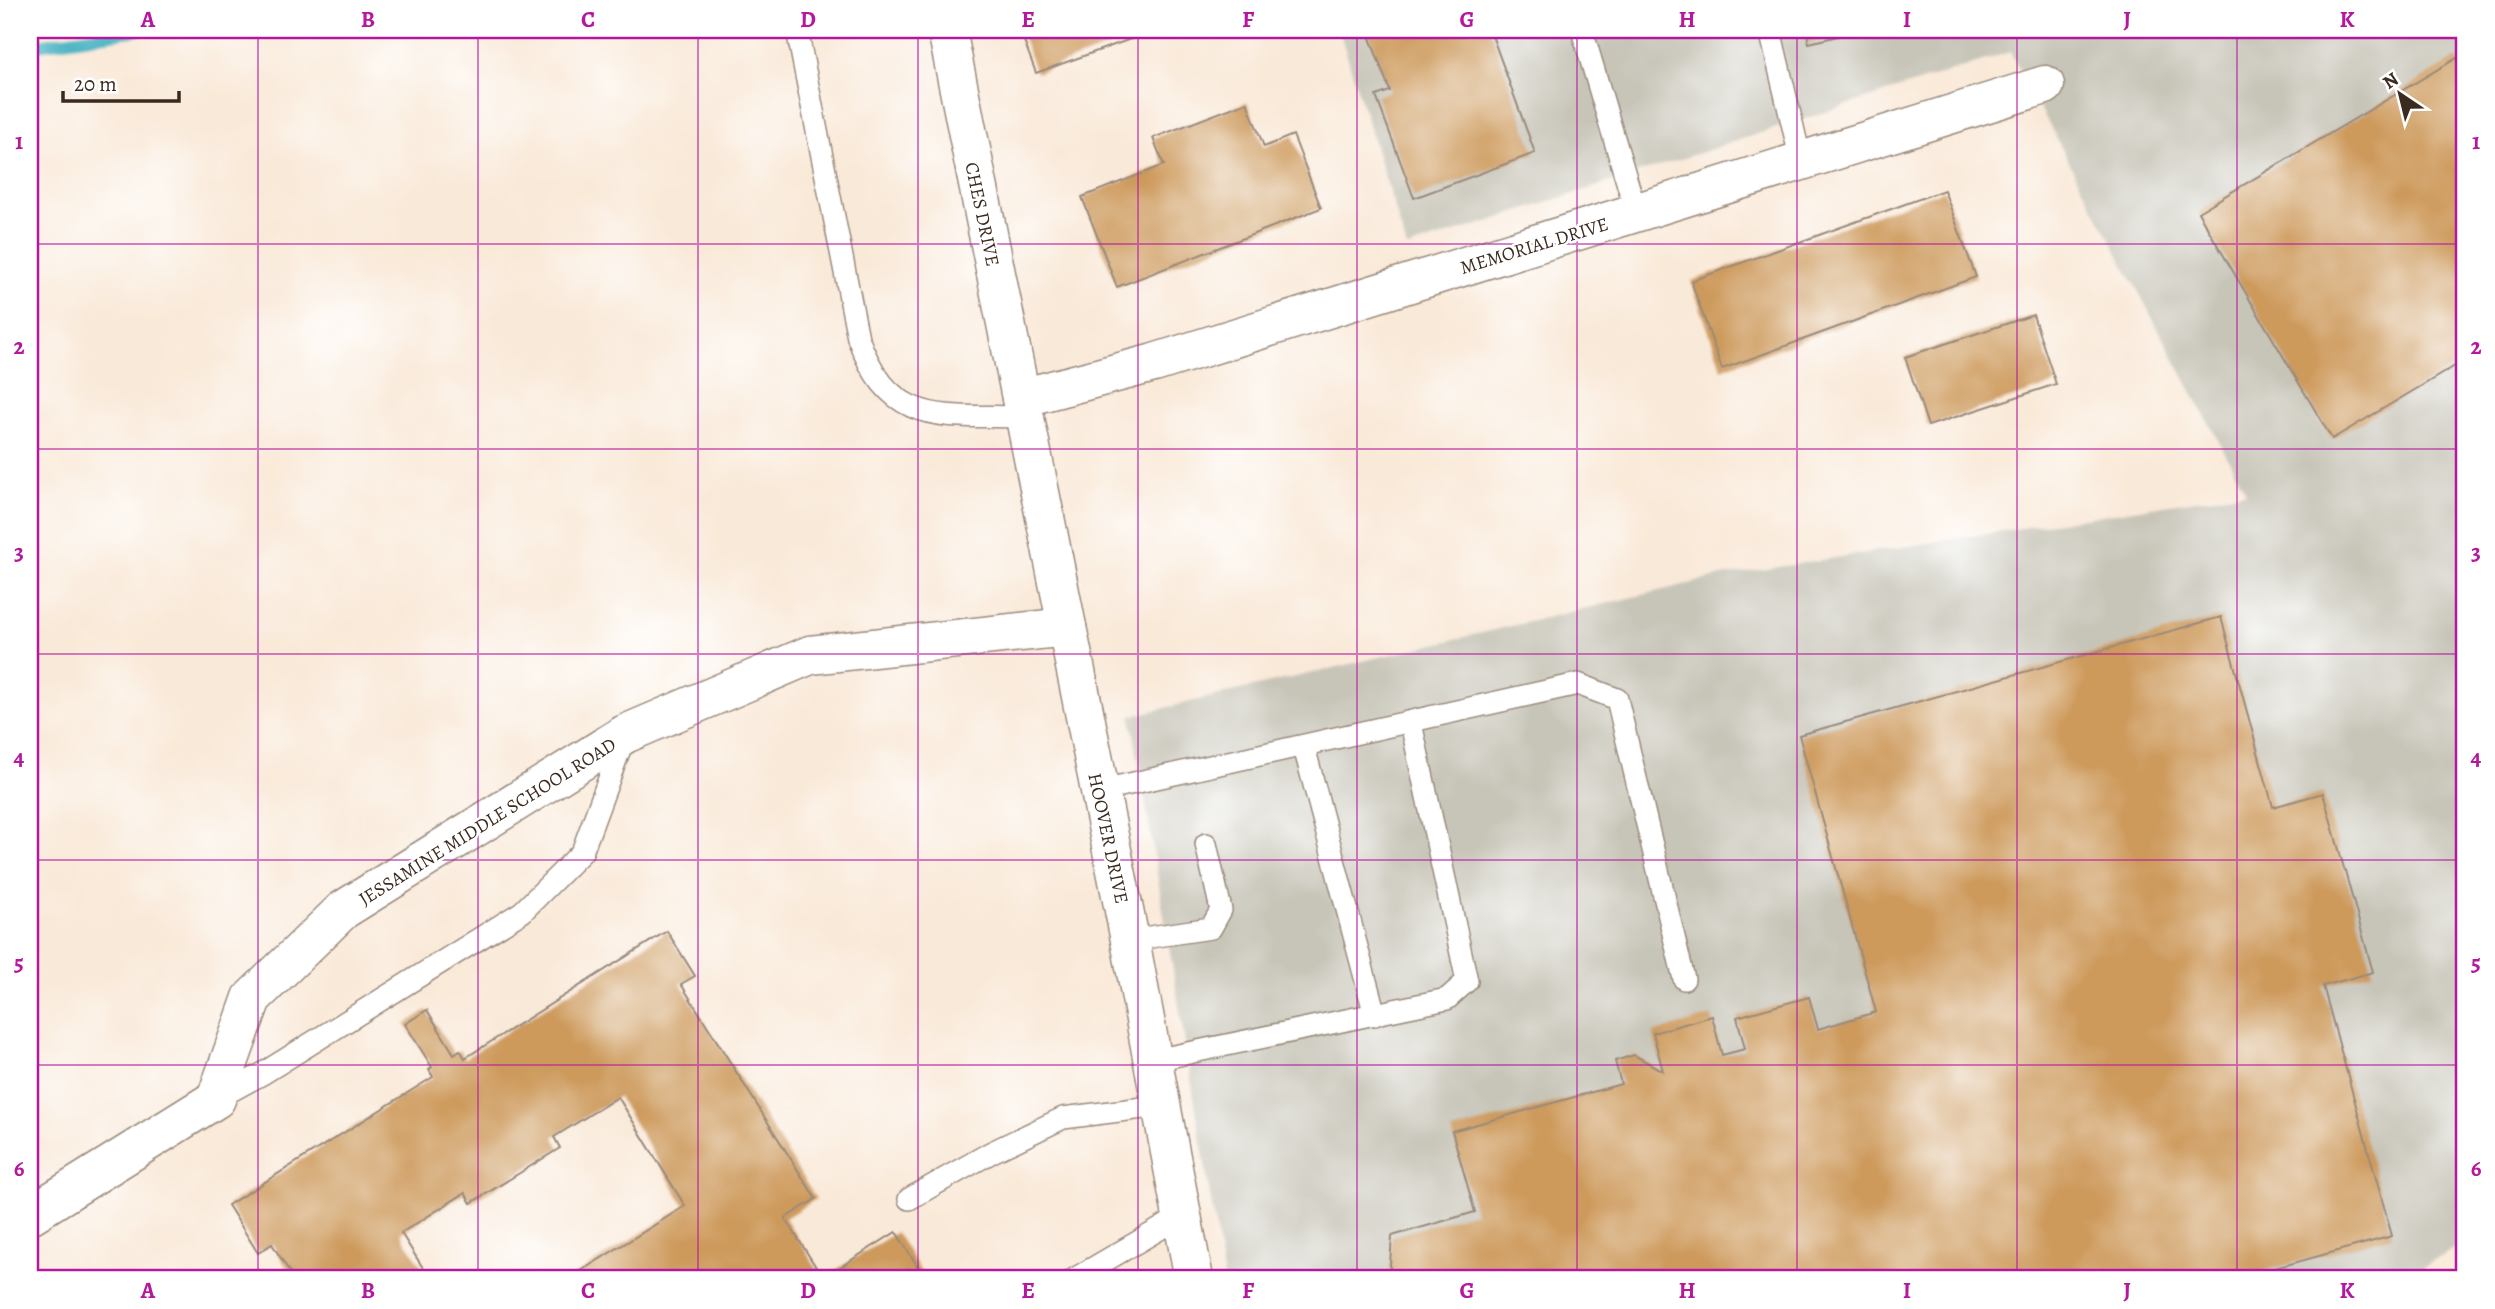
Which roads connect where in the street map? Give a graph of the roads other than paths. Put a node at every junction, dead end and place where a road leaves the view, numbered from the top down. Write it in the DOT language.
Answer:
graph roads {
  1 [pos="797,30"];
  2 [pos="947,30"];
  3 [pos="1582,30"];
  4 [pos="1770,30"];
  5 [pos="2045,85"];
  6 [pos="1801,161"];
  7 [pos="1636,212"];
  8 [pos="1023,407"];
  9 [pos="1067,627"];
  10 [pos="1411,723"];
  11 [pos="625,734"];
  12 [pos="1304,747"];
  13 [pos="1098,791"];
  14 [pos="1206,844"];
  15 [pos="1130,940"];
  16 [pos="1685,979"];
  17 [pos="1375,1014"];
  18 [pos="1150,1061"];
  19 [pos="216,1099"];
  20 [pos="1159,1106"];
  21 [pos="909,1199"];
  22 [pos="30,1215"];
  23 [pos="1182,1216"];
  24 [pos="1074,1279"];
  25 [pos="1194,1279"];
  1 -- 8 [label="lane"];
  2 -- 8 [label="street, CHES DRIVE"];
  3 -- 7 [label="lane"];
  4 -- 6 [label="lane"];
  5 -- 6 [label="street, MEMORIAL DRIVE"];
  6 -- 7 [label="street, MEMORIAL DRIVE"];
  7 -- 8 [label="street, MEMORIAL DRIVE"];
  8 -- 9 [label="street, HOOVER DRIVE"];
  9 -- 11 [label="street, JESSAMINE MIDDLE SCHOOL ROAD"];
  9 -- 13 [label="street, HOOVER DRIVE"];
  10 -- 12 [label="lane"];
  10 -- 16 [label="lane"];
  10 -- 17 [label="lane"];
  11 -- 19 [label="street, JESSAMINE MIDDLE SCHOOL ROAD"];
  11 -- 19 [label="lane"];
  12 -- 13 [label="lane"];
  12 -- 17 [label="lane"];
  13 -- 15 [label="street, HOOVER DRIVE"];
  14 -- 15 [label="lane"];
  15 -- 18 [label="street, HOOVER DRIVE"];
  17 -- 18 [label="lane"];
  18 -- 20 [label="street, HOOVER DRIVE"];
  19 -- 22 [label="street"];
  20 -- 21 [label="lane"];
  20 -- 23 [label="street, HOOVER DRIVE"];
  23 -- 24 [label="lane"];
  23 -- 25 [label="street, HOOVER DRIVE"];
}
